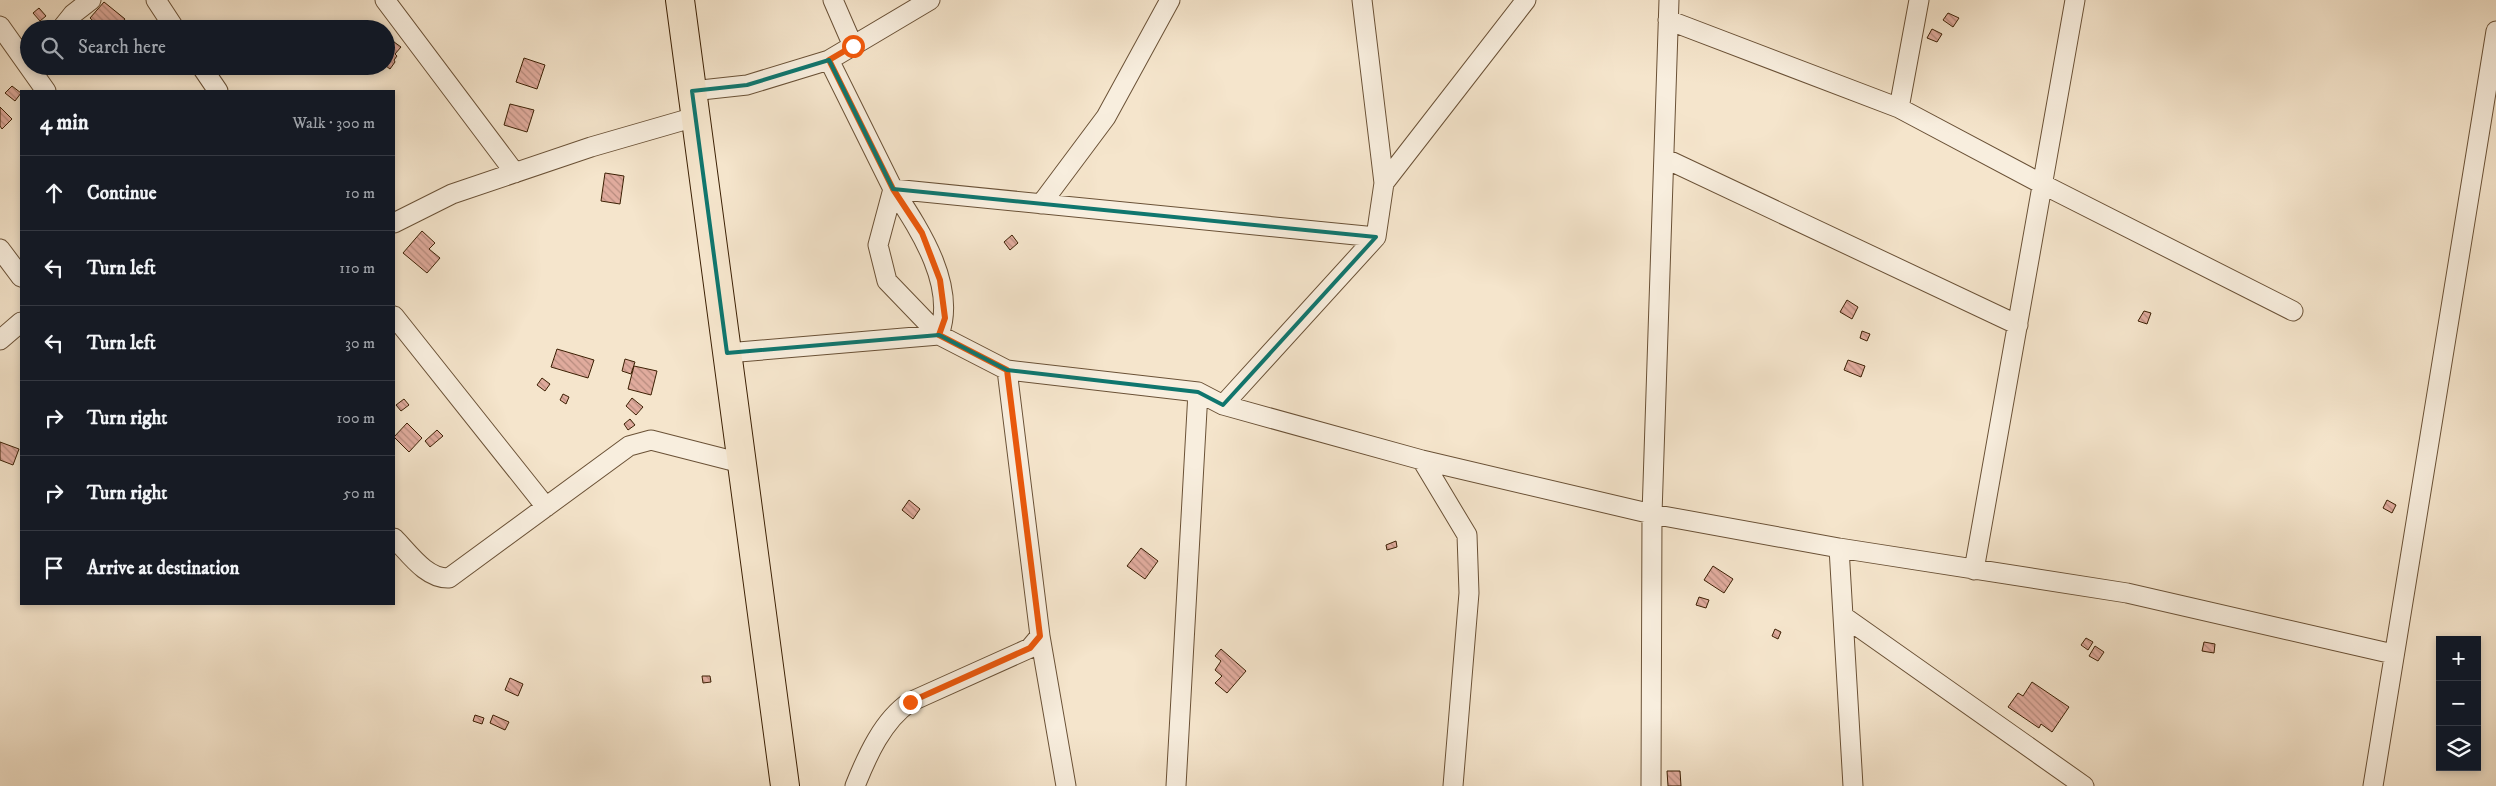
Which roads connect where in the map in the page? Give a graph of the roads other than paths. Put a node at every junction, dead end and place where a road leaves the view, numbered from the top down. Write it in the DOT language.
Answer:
graph roads {
  1 [pos="91,0"];
  2 [pos="156,0"];
  3 [pos="385,0"];
  4 [pos="680,0"];
  5 [pos="833,0"];
  6 [pos="930,0"];
  7 [pos="1170,0"];
  8 [pos="1362,0"];
  9 [pos="1526,0"];
  10 [pos="1669,0"];
  11 [pos="1919,0"];
  12 [pos="2075,0"];
  13 [pos="68,20"];
  14 [pos="169,20"];
  15 [pos="1668,20"];
  16 [pos="0,26"];
  17 [pos="2496,31"];
  18 [pos="853,46"];
  19 [pos="20,52"];
  20 [pos="829,60"];
  21 [pos="37,75"];
  22 [pos="207,75"];
  23 [pos="45,90"];
  24 [pos="217,90"];
  25 [pos="694,104"];
  26 [pos="1900,108"];
  27 [pos="1664,158"];
  28 [pos="515,172"];
  29 [pos="1384,183"];
  30 [pos="2042,184"];
  31 [pos="893,189"];
  32 [pos="1040,204"];
  33 [pos="395,222"];
  34 [pos="1376,236"];
  35 [pos="0,249"];
  36 [pos="20,276"];
  37 [pos="2293,311"];
  38 [pos="395,317"];
  39 [pos="20,323"];
  40 [pos="2018,325"];
  41 [pos="939,335"];
  42 [pos="0,340"];
  43 [pos="727,354"];
  44 [pos="1007,370"];
  45 [pos="1198,392"];
  46 [pos="1223,405"];
  47 [pos="1422,460"];
  48 [pos="741,463"];
  49 [pos="546,508"];
  50 [pos="1652,514"];
  51 [pos="395,539"];
  52 [pos="1839,548"];
  53 [pos="1974,570"];
  54 [pos="1843,616"];
  55 [pos="1040,636"];
  56 [pos="2393,654"];
  57 [pos="785,786"];
  58 [pos="855,786"];
  59 [pos="1066,786"];
  60 [pos="1176,786"];
  61 [pos="1453,786"];
  62 [pos="1651,786"];
  63 [pos="1852,786"];
  64 [pos="2084,786"];
  65 [pos="2373,786"];
  1 -- 13 [label="street"];
  2 -- 14 [label="street"];
  3 -- 28 [label="street"];
  4 -- 25 [label="highway"];
  5 -- 18 [label="street"];
  6 -- 18 [label="street"];
  7 -- 32 [label="street"];
  8 -- 29 [label="street"];
  9 -- 29 [label="street"];
  10 -- 15 [label="street"];
  11 -- 26 [label="street"];
  12 -- 30 [label="street"];
  15 -- 26 [label="street"];
  15 -- 27 [label="street"];
  16 -- 19 [label="street"];
  17 -- 56 [label="street"];
  18 -- 20 [label="street"];
  20 -- 25 [label="street"];
  20 -- 31 [label="street"];
  21 -- 23 [label="street"];
  22 -- 24 [label="street"];
  25 -- 28 [label="street"];
  25 -- 43 [label="highway"];
  26 -- 30 [label="street"];
  27 -- 40 [label="street"];
  27 -- 50 [label="street"];
  28 -- 33 [label="street"];
  29 -- 34 [label="street"];
  30 -- 37 [label="street"];
  30 -- 40 [label="street"];
  31 -- 32 [label="street"];
  31 -- 41 [label="street"];
  31 -- 41 [label="street"];
  32 -- 34 [label="street"];
  34 -- 46 [label="street"];
  35 -- 36 [label="street"];
  38 -- 49 [label="street"];
  39 -- 42 [label="street"];
  40 -- 53 [label="street"];
  41 -- 43 [label="street"];
  41 -- 44 [label="street"];
  43 -- 48 [label="highway"];
  44 -- 45 [label="street"];
  44 -- 55 [label="street"];
  45 -- 46 [label="street"];
  45 -- 60 [label="street"];
  46 -- 47 [label="street"];
  47 -- 50 [label="street"];
  47 -- 61 [label="street"];
  48 -- 49 [label="street"];
  48 -- 57 [label="highway"];
  49 -- 51 [label="street"];
  50 -- 52 [label="street"];
  50 -- 62 [label="street"];
  52 -- 53 [label="street"];
  52 -- 54 [label="street"];
  53 -- 56 [label="street"];
  54 -- 63 [label="street"];
  54 -- 64 [label="street"];
  55 -- 58 [label="street"];
  55 -- 59 [label="street"];
  56 -- 65 [label="street"];
}
